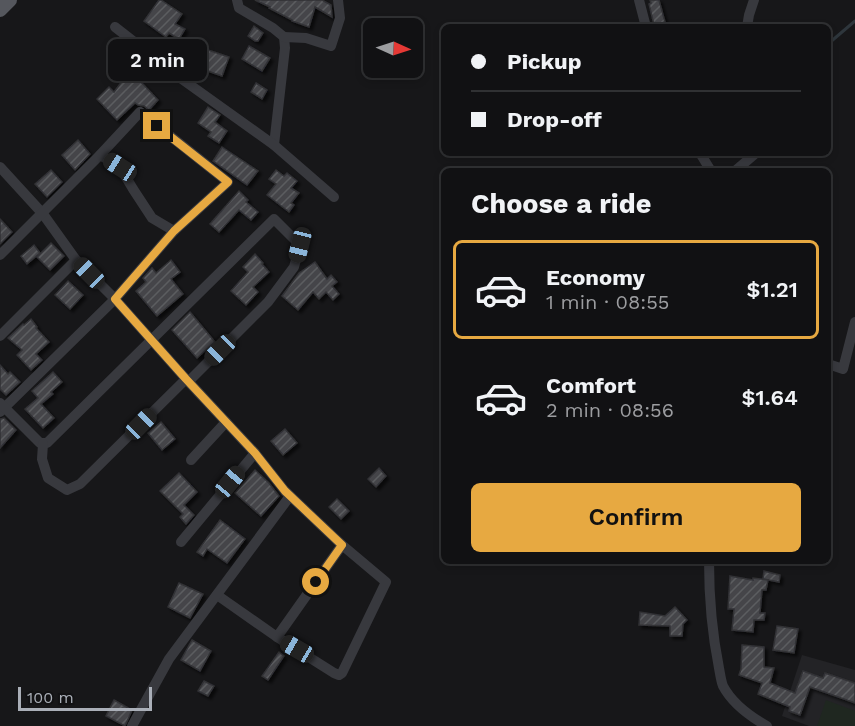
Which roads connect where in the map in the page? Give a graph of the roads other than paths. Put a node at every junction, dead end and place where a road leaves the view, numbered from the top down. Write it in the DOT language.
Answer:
graph roads {
  1 [pos="10,0"];
  2 [pos="237,0"];
  3 [pos="338,0"];
  4 [pos="639,0"];
  5 [pos="754,0"];
  6 [pos="0,10"];
  7 [pos="645,24"];
  8 [pos="748,24"];
  9 [pos="115,27"];
  10 [pos="284,37"];
  11 [pos="274,145"];
  12 [pos="100,155"];
  13 [pos="752,156"];
  14 [pos="0,167"];
  15 [pos="738,168"];
  16 [pos="334,197"];
  17 [pos="43,213"];
  18 [pos="174,231"];
  19 [pos="0,255"];
  20 [pos="76,260"];
  21 [pos="115,299"];
  22 [pos="855,322"];
  23 [pos="0,336"];
  24 [pos="151,339"];
  25 [pos="831,365"];
  26 [pos="187,380"];
  27 [pos="2,407"];
  28 [pos="226,422"];
  29 [pos="43,444"];
  30 [pos="255,453"];
  31 [pos="191,460"];
  32 [pos="290,496"];
  33 [pos="181,542"];
  34 [pos="342,545"];
  35 [pos="709,564"];
  36 [pos="217,595"];
  37 [pos="278,637"];
  38 [pos="132,726"];
  39 [pos="767,726"];
  1 -- 6 [label="main road"];
  2 -- 10 [label="street"];
  3 -- 10 [label="street"];
  4 -- 7 [label="street"];
  5 -- 8 [label="street"];
  9 -- 11 [label="street"];
  10 -- 11 [label="street"];
  11 -- 16 [label="street"];
  12 -- 17 [label="street"];
  12 -- 18 [label="street"];
  12 -- 18 [label="street"];
  13 -- 15 [label="street"];
  14 -- 17 [label="street"];
  17 -- 19 [label="street"];
  17 -- 20 [label="street"];
  18 -- 21 [label="street"];
  20 -- 21 [label="street"];
  20 -- 23 [label="street"];
  21 -- 24 [label="street"];
  21 -- 27 [label="street"];
  22 -- 25 [label="street"];
  24 -- 26 [label="street"];
  24 -- 26 [label="street"];
  24 -- 29 [label="street"];
  26 -- 28 [label="street"];
  26 -- 29 [label="street"];
  27 -- 29 [label="street"];
  28 -- 30 [label="street"];
  28 -- 31 [label="street"];
  30 -- 32 [label="street"];
  30 -- 33 [label="street"];
  32 -- 34 [label="street"];
  32 -- 36 [label="street"];
  34 -- 37 [label="street"];
  34 -- 37 [label="street"];
  35 -- 39 [label="street"];
  36 -- 37 [label="street"];
  36 -- 38 [label="street"];
}
